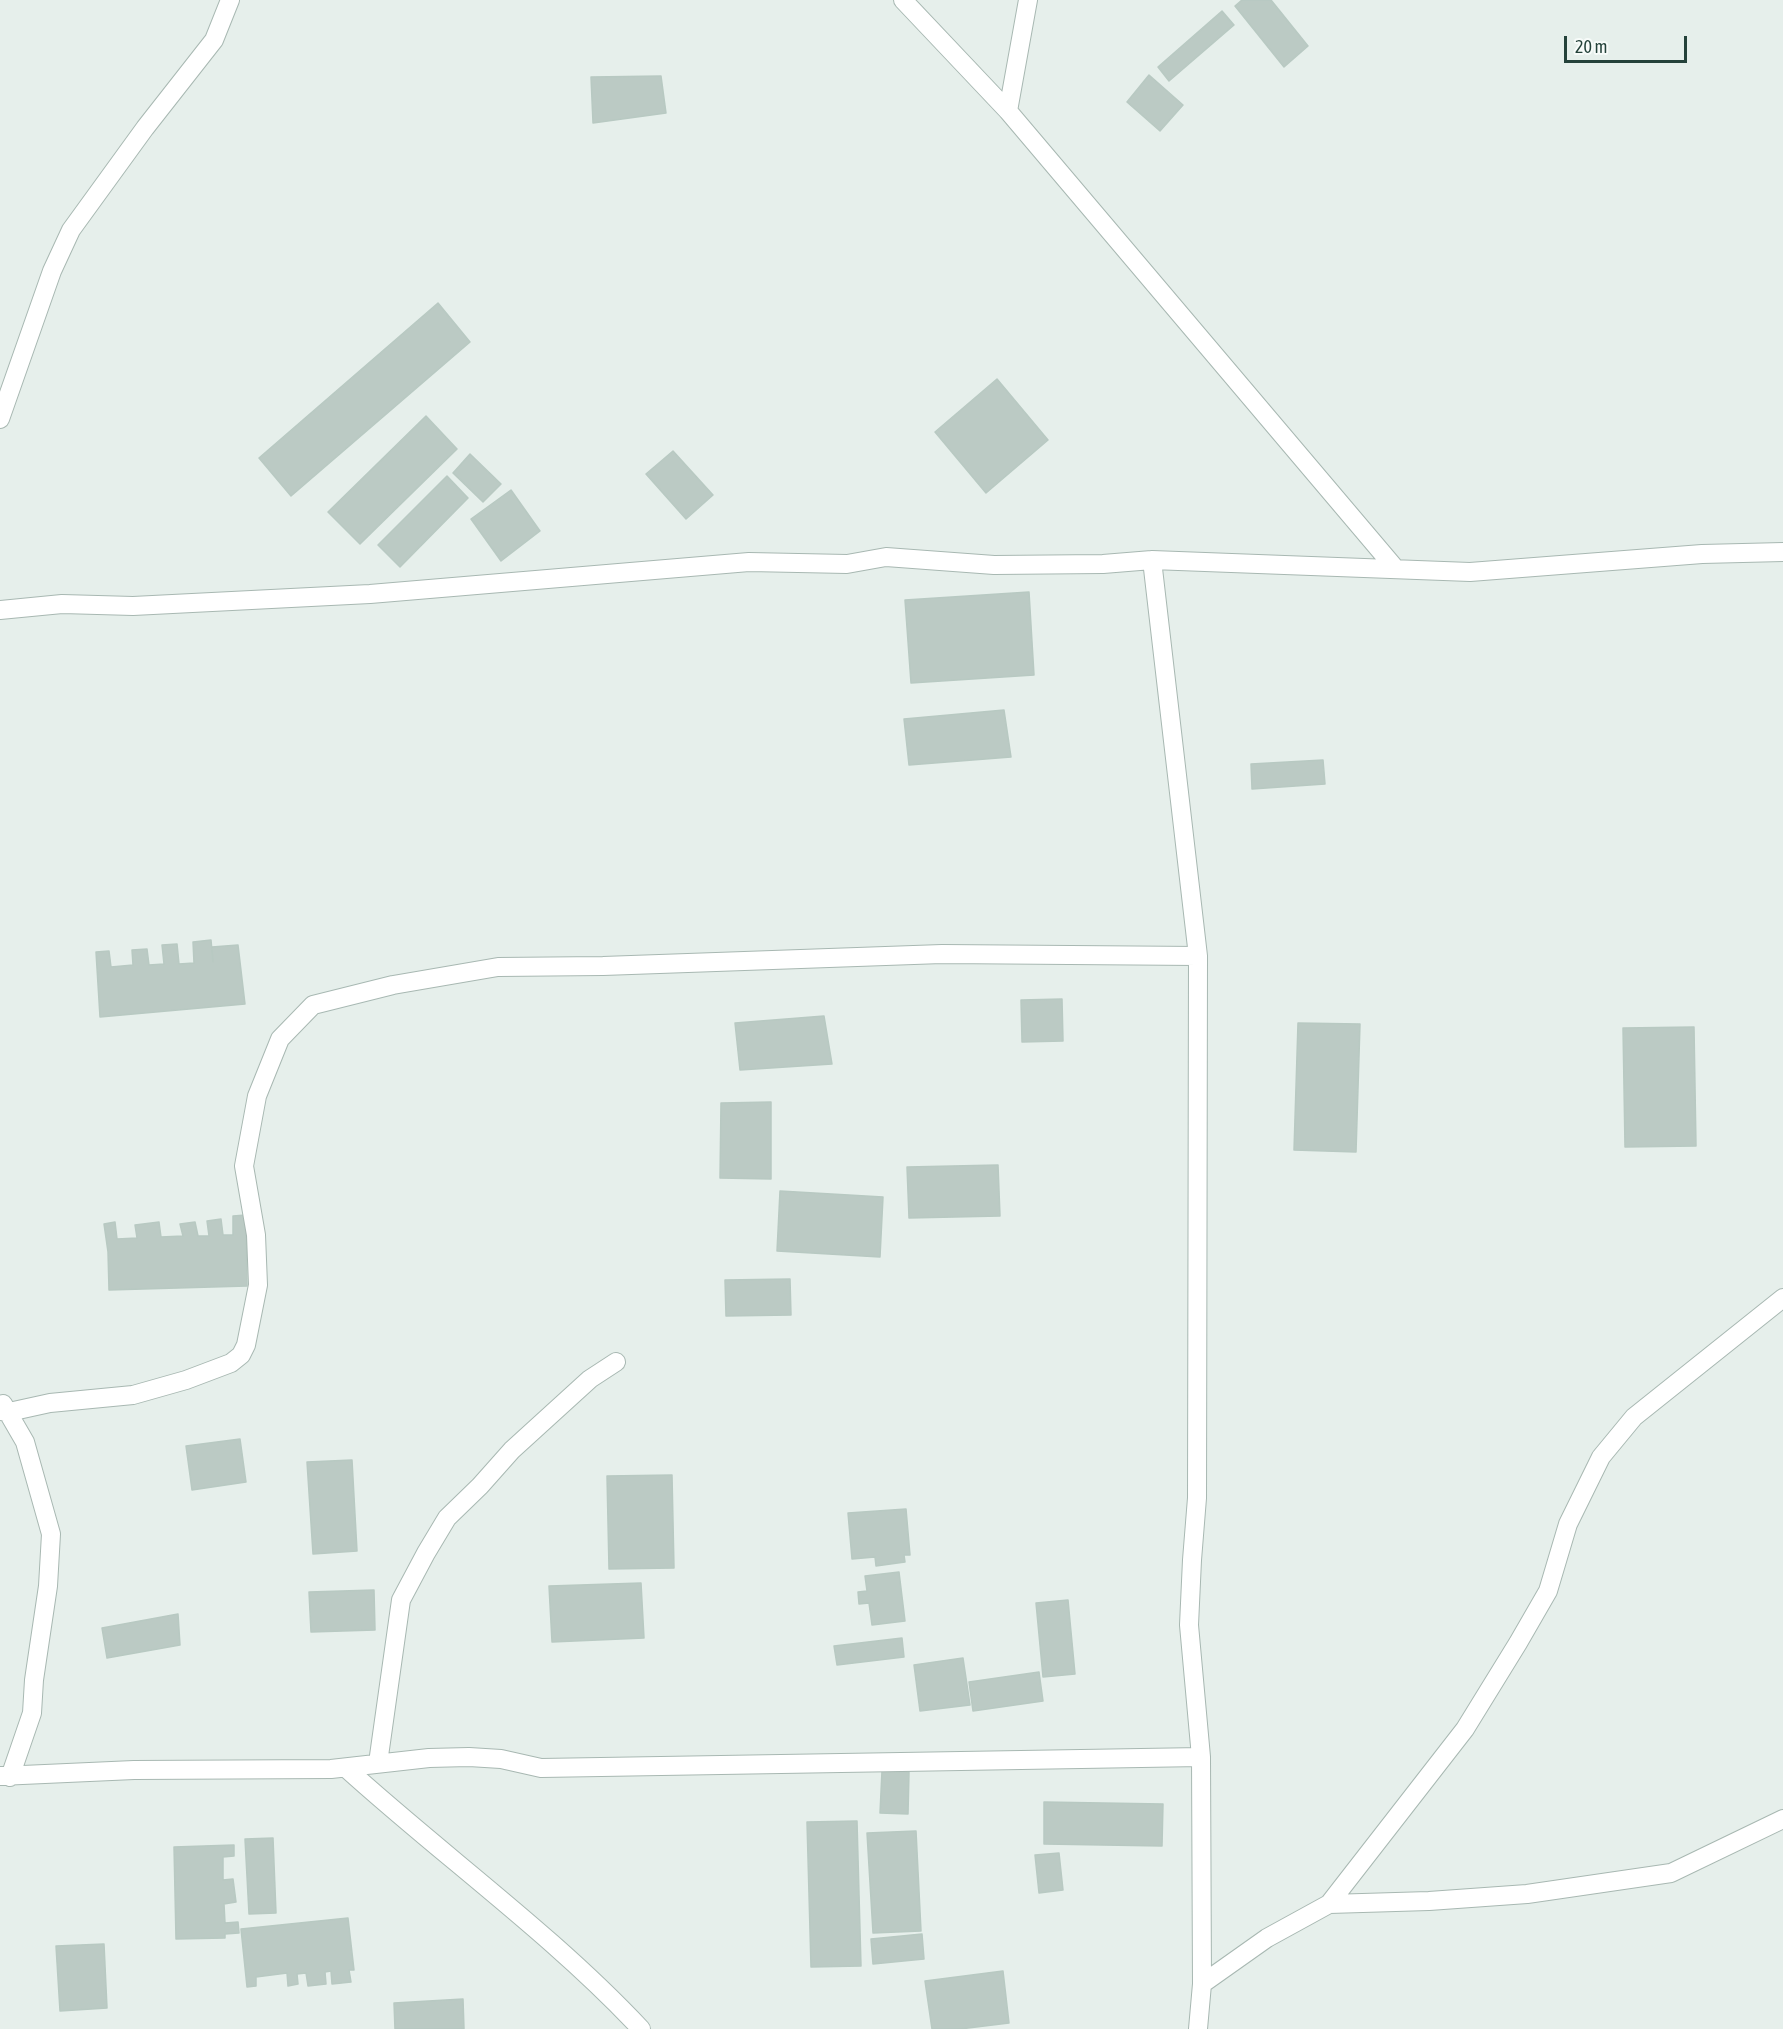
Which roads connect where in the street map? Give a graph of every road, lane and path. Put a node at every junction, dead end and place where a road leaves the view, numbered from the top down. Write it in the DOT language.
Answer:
graph roads {
  1 [pos="230,0"];
  2 [pos="903,0"];
  3 [pos="1028,0"];
  4 [pos="1008,111"];
  5 [pos="0,419"];
  6 [pos="1783,552"];
  7 [pos="1152,560"];
  8 [pos="1395,568"];
  9 [pos="0,610"];
  10 [pos="1198,956"];
  11 [pos="1783,1298"];
  12 [pos="616,1362"];
  13 [pos="3,1408"];
  14 [pos="1202,1757"];
  15 [pos="378,1763"];
  16 [pos="346,1768"];
  17 [pos="5,1776"];
  18 [pos="1783,1819"];
  19 [pos="1329,1904"];
  20 [pos="1202,1984"];
  21 [pos="641,2029"];
  22 [pos="1198,2029"];
  1 -- 5 [label="street"];
  2 -- 4 [label="street"];
  3 -- 4 [label="street"];
  4 -- 8 [label="street"];
  6 -- 8 [label="street"];
  7 -- 8 [label="street"];
  7 -- 9 [label="street"];
  7 -- 10 [label="street"];
  10 -- 13 [label="street"];
  10 -- 14 [label="street"];
  11 -- 19 [label="street"];
  12 -- 15 [label="street"];
  13 -- 17 [label="street"];
  14 -- 15 [label="street"];
  14 -- 20 [label="street"];
  15 -- 16 [label="street"];
  16 -- 17 [label="street"];
  16 -- 21 [label="street"];
  18 -- 19 [label="street"];
  19 -- 20 [label="street"];
  20 -- 22 [label="street"];
}
